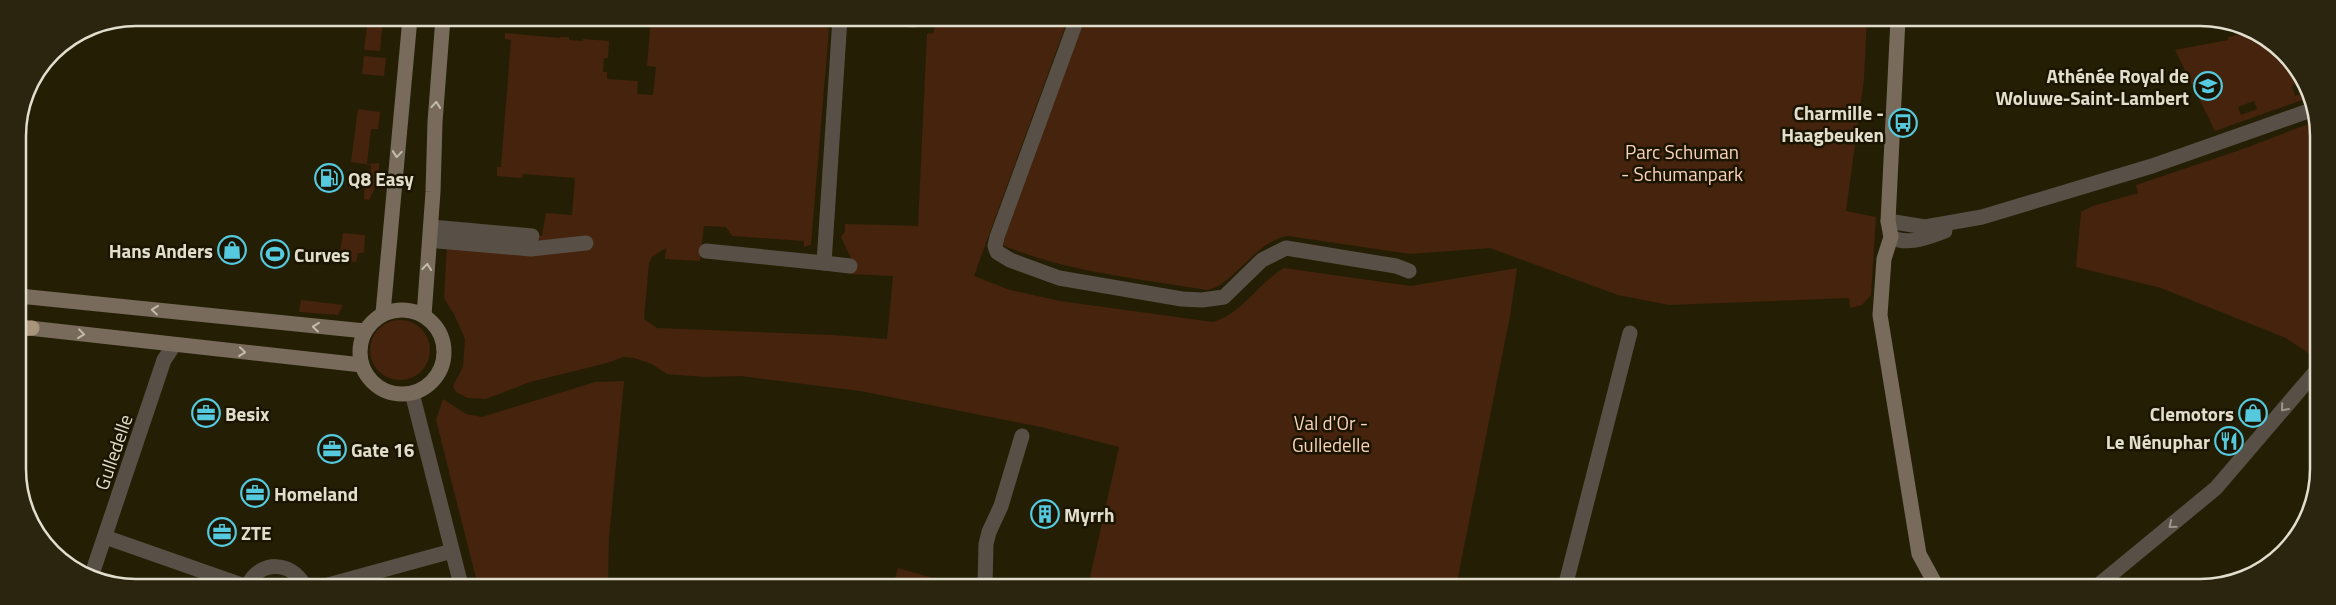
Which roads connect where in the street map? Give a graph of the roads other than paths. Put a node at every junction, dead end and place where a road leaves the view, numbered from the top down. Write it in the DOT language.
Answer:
graph roads {
  1 [pos="409,26"];
  2 [pos="442,26"];
  3 [pos="839,26"];
  4 [pos="1074,26"];
  5 [pos="1898,26"];
  6 [pos="2307,111"];
  7 [pos="1982,217"];
  8 [pos="1888,221"];
  9 [pos="430,227"];
  10 [pos="532,236"];
  11 [pos="1891,237"];
  12 [pos="438,241"];
  13 [pos="586,243"];
  14 [pos="706,251"];
  15 [pos="824,263"];
  16 [pos="850,266"];
  17 [pos="1409,271"];
  18 [pos="26,297"];
  19 [pos="383,313"];
  20 [pos="424,316"];
  21 [pos="26,328"];
  22 [pos="365,331"];
  23 [pos="1630,333"];
  24 [pos="174,346"];
  25 [pos="362,365"];
  26 [pos="2310,378"];
  27 [pos="412,393"];
  28 [pos="1022,436"];
  29 [pos="105,537"];
  30 [pos="452,551"];
  31 [pos="94,570"];
  32 [pos="225,579"];
  33 [pos="252,579"];
  34 [pos="299,579"];
  35 [pos="350,579"];
  36 [pos="459,579"];
  37 [pos="985,579"];
  38 [pos="1567,579"];
  39 [pos="1933,579"];
  40 [pos="2106,579"];
  1 -- 19 [label="main road, one-way"];
  9 -- 2 [label="main road, one-way"];
  3 -- 15 [label="street"];
  4 -- 17 [label="street"];
  5 -- 8 [label="main road"];
  6 -- 7 [label="street"];
  7 -- 8 [label="street"];
  7 -- 11 [label="street"];
  8 -- 11 [label="main road"];
  9 -- 10 [label="street"];
  20 -- 9 [label="main road, one-way"];
  11 -- 39 [label="main road"];
  12 -- 13 [label="street"];
  14 -- 15 [label="street"];
  15 -- 16 [label="street"];
  22 -- 18 [label="main road, one-way"];
  19 -- 20 [label="main road"];
  19 -- 22 [label="main road"];
  20 -- 27 [label="main road"];
  21 -- 24 [label="main road, one-way"];
  22 -- 25 [label="main road"];
  23 -- 38 [label="street"];
  24 -- 25 [label="main road, one-way"];
  24 -- 29 [label="street, Gulledelle"];
  25 -- 27 [label="main road"];
  26 -- 40 [label="street, one-way"];
  27 -- 30 [label="street"];
  28 -- 37 [label="street"];
  29 -- 31 [label="street, Gulledelle"];
  29 -- 32 [label="street"];
  30 -- 35 [label="street"];
  30 -- 36 [label="street"];
  33 -- 34 [label="street"];
}
